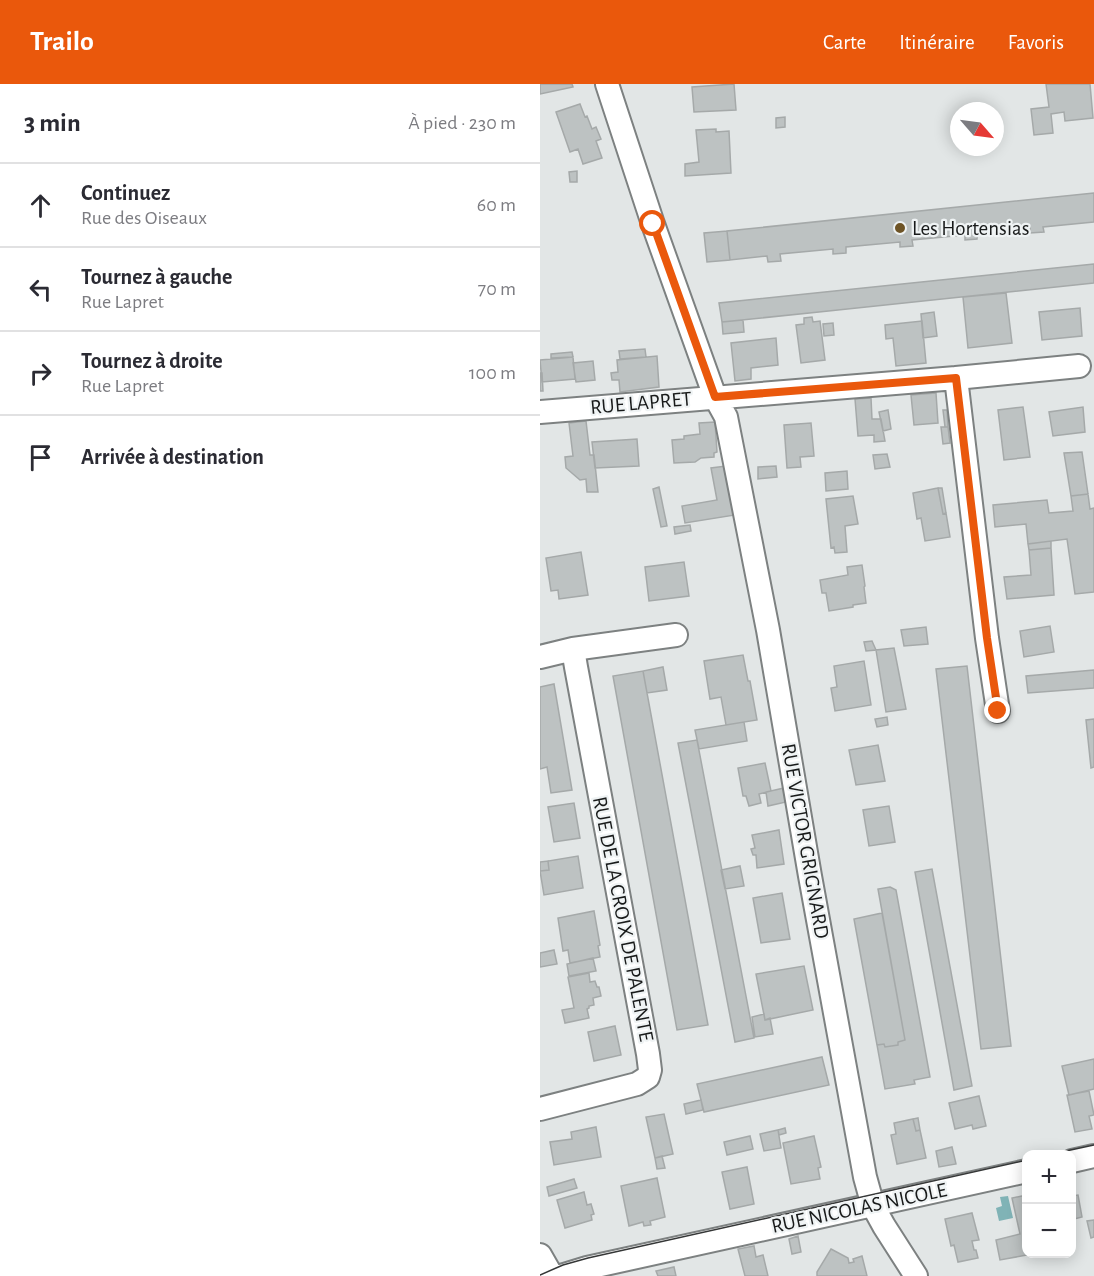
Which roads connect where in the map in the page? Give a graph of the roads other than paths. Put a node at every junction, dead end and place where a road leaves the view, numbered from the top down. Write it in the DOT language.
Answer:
graph roads {
  1 [pos="607,84"];
  2 [pos="1079,366"];
  3 [pos="956,378"];
  4 [pos="715,397"];
  5 [pos="540,412"];
  6 [pos="676,634"];
  7 [pos="573,649"];
  8 [pos="540,657"];
  9 [pos="998,711"];
  10 [pos="540,1108"];
  11 [pos="1094,1156"];
  12 [pos="1076,1160"];
  13 [pos="1022,1172"];
  14 [pos="873,1206"];
  15 [pos="540,1255"];
  16 [pos="552,1276"];
  17 [pos="561,1276"];
  18 [pos="915,1276"];
  1 -- 4 [label="street, RUE VICTOR GRIGNARD"];
  2 -- 3 [label="street, RUE LAPRET"];
  3 -- 4 [label="street, RUE LAPRET"];
  3 -- 9 [label="street"];
  4 -- 5 [label="street, RUE LAPRET"];
  4 -- 14 [label="street, RUE VICTOR GRIGNARD"];
  6 -- 7 [label="street"];
  7 -- 8 [label="street"];
  7 -- 10 [label="street, RUE DE LA CROIX DE PALENTE"];
  11 -- 12 [label="street"];
  13 -- 14 [label="street, RUE NICOLAS NICOLE"];
  14 -- 17 [label="street, RUE NICOLAS NICOLE"];
  14 -- 18 [label="street, RUE VICTOR GRIGNARD"];
  15 -- 16 [label="street"];
}
